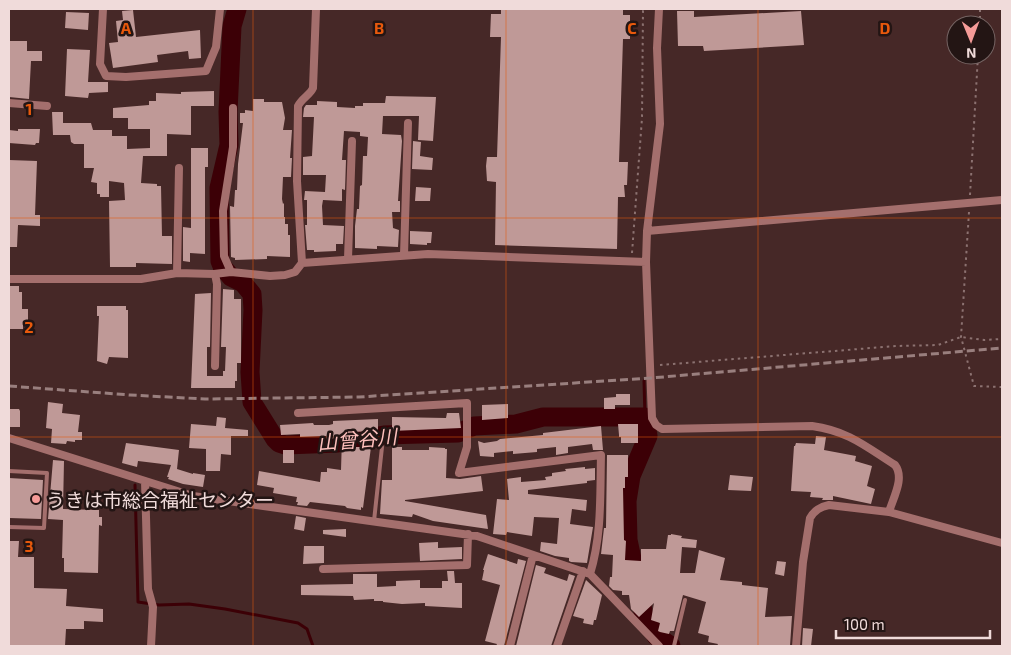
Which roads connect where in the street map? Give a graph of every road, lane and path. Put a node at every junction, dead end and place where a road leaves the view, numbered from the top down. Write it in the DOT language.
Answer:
graph roads {
  1 [pos="103,9"];
  2 [pos="220,9"];
  3 [pos="316,9"];
  4 [pos="643,9"];
  5 [pos="659,9"];
  6 [pos="977,65"];
  7 [pos="9,103"];
  8 [pos="47,106"];
  9 [pos="233,108"];
  10 [pos="408,123"];
  11 [pos="352,141"];
  12 [pos="179,168"];
  13 [pos="1002,200"];
  14 [pos="969,202"];
  15 [pos="647,231"];
  16 [pos="404,255"];
  17 [pos="348,259"];
  18 [pos="302,262"];
  19 [pos="632,262"];
  20 [pos="646,262"];
  21 [pos="177,273"];
  22 [pos="224,273"];
  23 [pos="9,279"];
  24 [pos="961,337"];
  25 [pos="1002,339"];
  26 [pos="215,366"];
  27 [pos="650,366"];
  28 [pos="1002,387"];
  29 [pos="298,413"];
  30 [pos="9,438"];
  31 [pos="382,448"];
  32 [pos="9,470"];
  33 [pos="144,481"];
  34 [pos="888,512"];
  35 [pos="374,521"];
  36 [pos="9,527"];
  37 [pos="468,534"];
  38 [pos="1002,543"];
  39 [pos="534,555"];
  40 [pos="323,569"];
  41 [pos="586,572"];
  42 [pos="685,600"];
  43 [pos="151,646"];
  44 [pos="510,646"];
  45 [pos="557,646"];
  46 [pos="659,646"];
  47 [pos="674,646"];
  48 [pos="796,646"];
  1 -- 2 [label="street"];
  3 -- 18 [label="street"];
  4 -- 19 [label="path"];
  5 -- 15 [label="street"];
  6 -- 14 [label="path"];
  7 -- 8 [label="street"];
  9 -- 22 [label="street"];
  10 -- 16 [label="street"];
  11 -- 17 [label="street"];
  12 -- 21 [label="street"];
  13 -- 14 [label="street"];
  14 -- 15 [label="street"];
  14 -- 24 [label="path"];
  15 -- 20 [label="street"];
  16 -- 17 [label="street"];
  16 -- 19 [label="street"];
  17 -- 18 [label="street"];
  18 -- 22 [label="street"];
  19 -- 20 [label="street"];
  20 -- 27 [label="street"];
  21 -- 22 [label="street"];
  21 -- 23 [label="street"];
  22 -- 26 [label="street"];
  24 -- 25 [label="path"];
  24 -- 27 [label="path"];
  24 -- 28 [label="path"];
  27 -- 34 [label="street"];
  29 -- 41 [label="street"];
  30 -- 33 [label="street"];
  31 -- 35 [label="lane"];
  32 -- 36 [label="lane"];
  33 -- 35 [label="street"];
  33 -- 43 [label="street"];
  34 -- 38 [label="street"];
  34 -- 48 [label="street"];
  35 -- 37 [label="street"];
  37 -- 39 [label="street"];
  37 -- 40 [label="street"];
  39 -- 41 [label="street"];
  39 -- 44 [label="street"];
  41 -- 45 [label="street"];
  41 -- 46 [label="street"];
  42 -- 47 [label="lane"];
}
